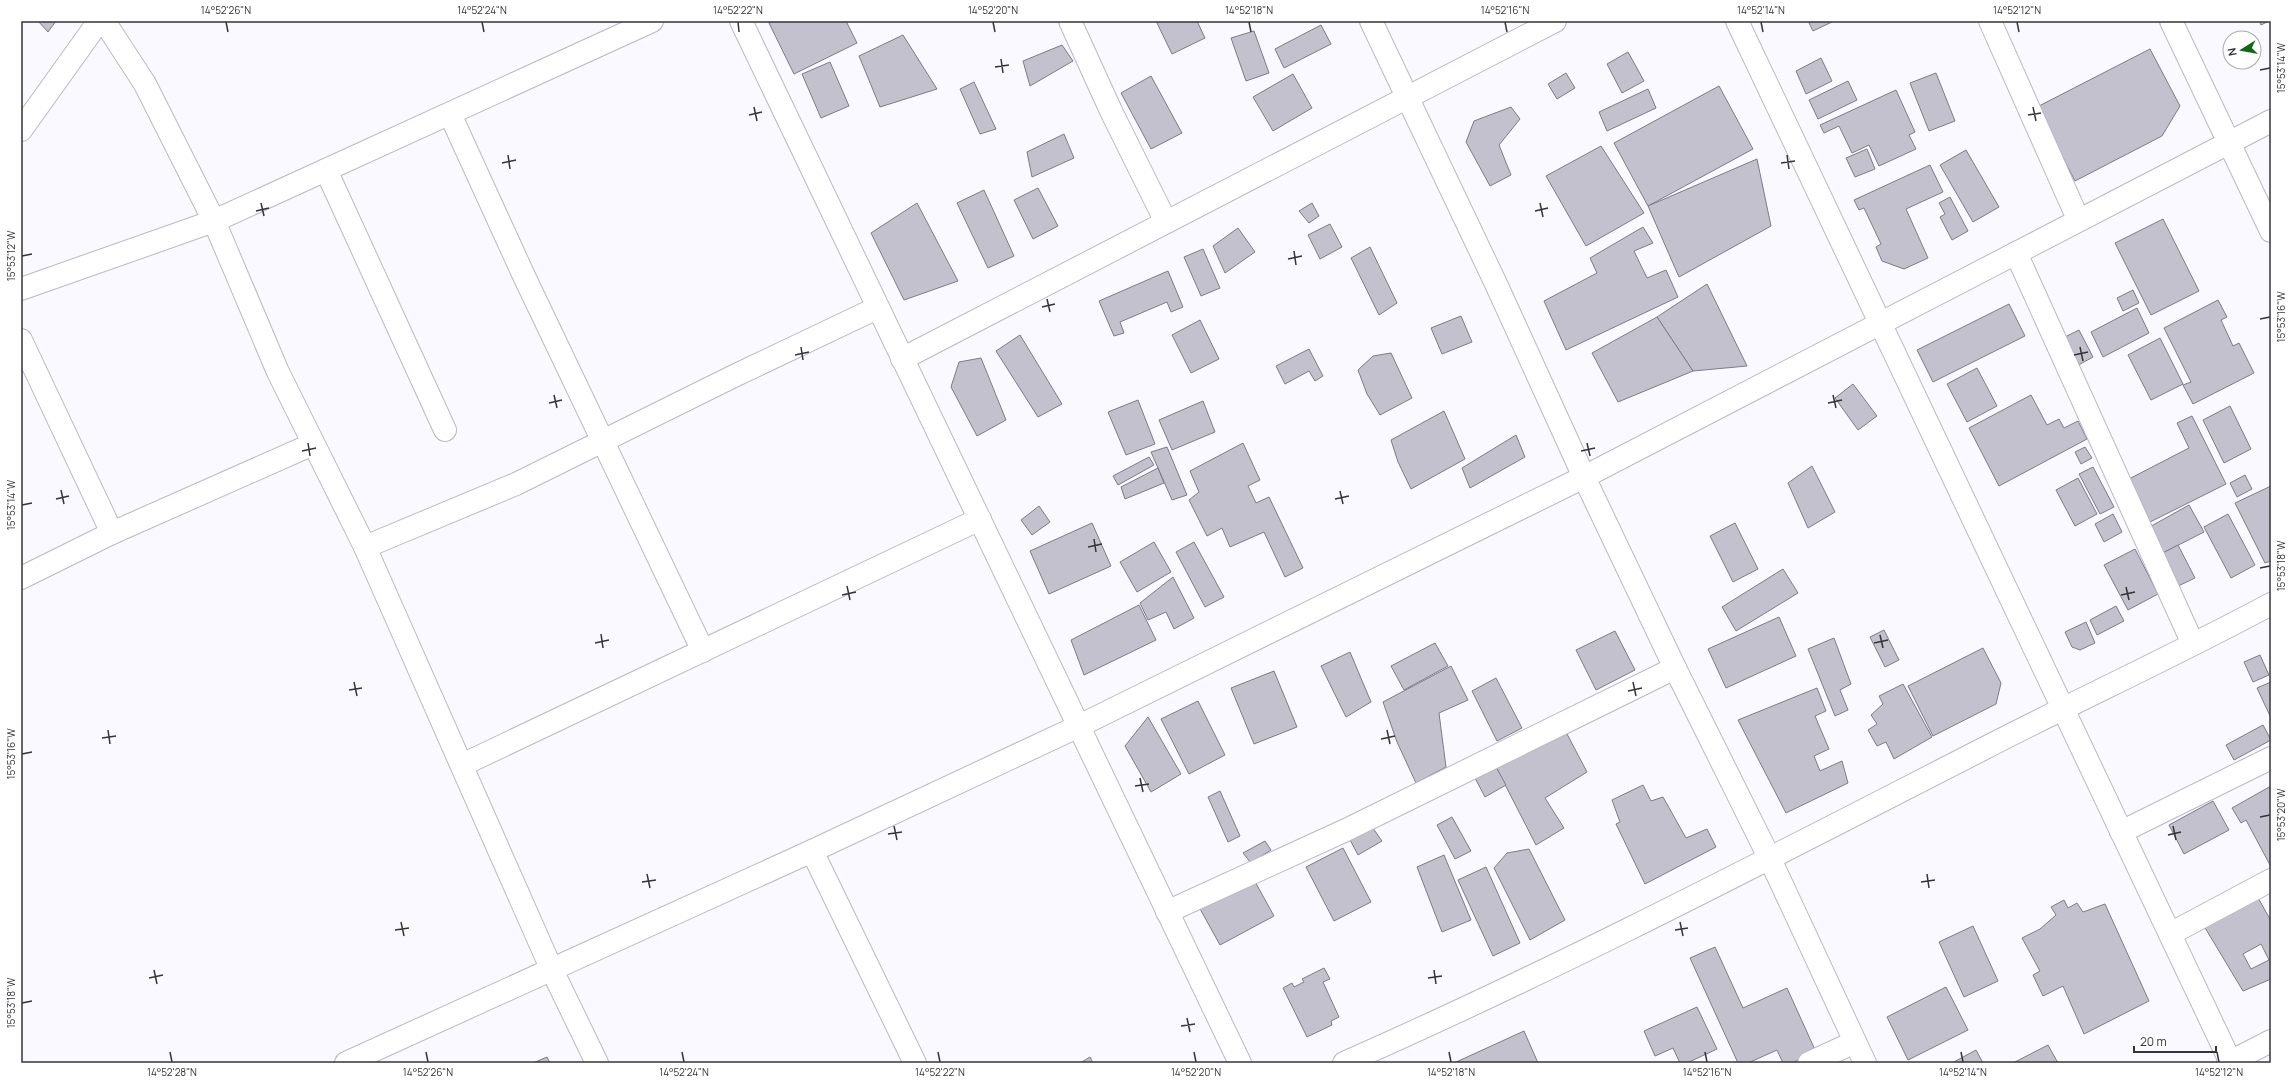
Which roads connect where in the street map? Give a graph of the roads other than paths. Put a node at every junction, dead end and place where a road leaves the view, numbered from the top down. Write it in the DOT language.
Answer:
graph roads {
  1 [pos="99,21"];
  2 [pos="104,21"];
  3 [pos="652,21"];
  4 [pos="741,21"];
  5 [pos="1070,21"];
  6 [pos="1371,21"];
  7 [pos="1555,21"];
  8 [pos="1737,21"];
  9 [pos="1990,21"];
  10 [pos="2171,21"];
  11 [pos="1407,97"];
  12 [pos="450,114"];
  13 [pos="2271,120"];
  14 [pos="21,130"];
  15 [pos="2229,142"];
  16 [pos="326,170"];
  17 [pos="2078,219"];
  18 [pos="214,221"];
  19 [pos="1166,222"];
  20 [pos="2271,231"];
  21 [pos="2016,253"];
  22 [pos="21,290"];
  23 [pos="877,308"];
  24 [pos="1880,323"];
  25 [pos="21,340"];
  26 [pos="902,359"];
  27 [pos="445,430"];
  28 [pos="602,440"];
  29 [pos="314,444"];
  30 [pos="1584,477"];
  31 [pos="980,519"];
  32 [pos="112,533"];
  33 [pos="365,547"];
  34 [pos="21,578"];
  35 [pos="2271,604"];
  36 [pos="2192,644"];
  37 [pos="703,651"];
  38 [pos="1675,668"];
  39 [pos="2062,708"];
  40 [pos="1077,727"];
  41 [pos="2271,758"];
  42 [pos="462,765"];
  43 [pos="2121,832"];
  44 [pos="812,851"];
  45 [pos="1770,859"];
  46 [pos="2271,880"];
  47 [pos="1167,912"];
  48 [pos="2170,934"];
  49 [pos="551,968"];
  50 [pos="2271,1041"];
  51 [pos="1855,1042"];
  52 [pos="346,1063"];
  53 [pos="597,1063"];
  54 [pos="915,1063"];
  55 [pos="1240,1063"];
  56 [pos="1344,1063"];
  57 [pos="1809,1063"];
  58 [pos="1866,1063"];
  59 [pos="2230,1063"];
  1 -- 14 [label="street"];
  2 -- 18 [label="street"];
  3 -- 12 [label="street"];
  4 -- 23 [label="street"];
  5 -- 19 [label="street"];
  6 -- 11 [label="street"];
  7 -- 11 [label="street"];
  8 -- 24 [label="street"];
  9 -- 17 [label="street"];
  10 -- 15 [label="street"];
  11 -- 19 [label="street"];
  11 -- 30 [label="street"];
  12 -- 16 [label="street"];
  12 -- 28 [label="street"];
  13 -- 15 [label="street"];
  15 -- 17 [label="street"];
  15 -- 20 [label="street"];
  16 -- 18 [label="street"];
  16 -- 27 [label="street"];
  17 -- 21 [label="street"];
  18 -- 22 [label="street"];
  18 -- 29 [label="street"];
  19 -- 26 [label="street"];
  21 -- 24 [label="street"];
  21 -- 36 [label="street"];
  23 -- 26 [label="street"];
  23 -- 28 [label="street"];
  24 -- 30 [label="street"];
  24 -- 39 [label="street"];
  25 -- 32 [label="street"];
  26 -- 31 [label="street"];
  28 -- 33 [label="street"];
  28 -- 37 [label="street"];
  29 -- 32 [label="street"];
  29 -- 33 [label="street"];
  30 -- 38 [label="street"];
  30 -- 40 [label="street"];
  31 -- 37 [label="street"];
  31 -- 40 [label="street"];
  32 -- 34 [label="street"];
  33 -- 42 [label="street"];
  35 -- 36 [label="street"];
  36 -- 39 [label="street"];
  37 -- 42 [label="street"];
  38 -- 45 [label="street"];
  38 -- 47 [label="street"];
  39 -- 43 [label="street"];
  39 -- 45 [label="street"];
  40 -- 44 [label="street"];
  40 -- 47 [label="street"];
  41 -- 43 [label="street"];
  42 -- 49 [label="street"];
  43 -- 48 [label="street"];
  44 -- 49 [label="street"];
  44 -- 54 [label="street"];
  45 -- 51 [label="street"];
  45 -- 56 [label="street"];
  46 -- 48 [label="street"];
  47 -- 55 [label="street"];
  48 -- 59 [label="street"];
  49 -- 52 [label="street"];
  49 -- 53 [label="street"];
  50 -- 59 [label="street"];
  51 -- 57 [label="street"];
  51 -- 58 [label="street"];
}
